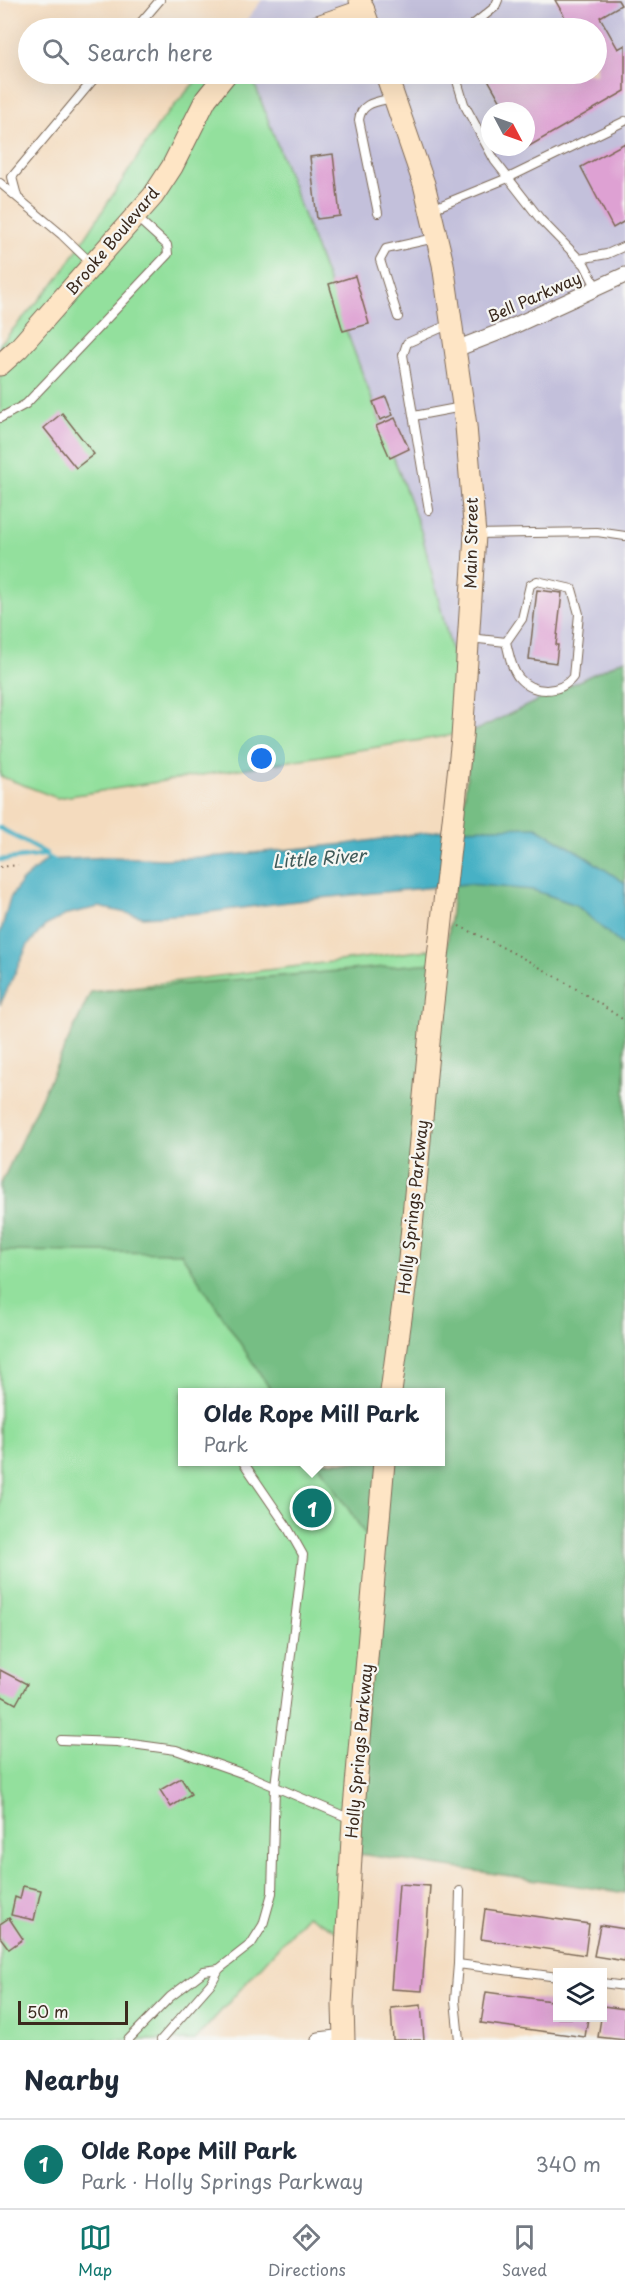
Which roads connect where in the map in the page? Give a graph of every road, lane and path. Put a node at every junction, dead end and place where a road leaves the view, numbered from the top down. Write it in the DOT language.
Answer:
graph roads {
  1 [pos="160,0"];
  2 [pos="498,0"];
  3 [pos="364,13"];
  4 [pos="145,18"];
  5 [pos="347,18"];
  6 [pos="481,18"];
  7 [pos="90,84"];
  8 [pos="218,84"];
  9 [pos="390,84"];
  10 [pos="457,84"];
  11 [pos="395,97"];
  12 [pos="625,121"];
  13 [pos="508,178"];
  14 [pos="0,183"];
  15 [pos="17,196"];
  16 [pos="430,210"];
  17 [pos="378,213"];
  18 [pos="136,217"];
  19 [pos="437,238"];
  20 [pos="625,246"];
  21 [pos="579,259"];
  22 [pos="93,265"];
  23 [pos="625,275"];
  24 [pos="597,289"];
  25 [pos="398,317"];
  26 [pos="452,323"];
  27 [pos="456,349"];
  28 [pos="0,365"];
  29 [pos="464,407"];
  30 [pos="414,416"];
  31 [pos="0,418"];
  32 [pos="429,510"];
  33 [pos="475,535"];
  34 [pos="625,536"];
  35 [pos="468,637"];
  36 [pos="506,642"];
  37 [pos="18,866"];
  38 [pos="0,867"];
  39 [pos="456,925"];
  40 [pos="431,1021"];
  41 [pos="625,1021"];
  42 [pos="392,1388"];
  43 [pos="246,1466"];
  44 [pos="384,1466"];
  45 [pos="61,1740"];
  46 [pos="275,1786"];
  47 [pos="353,1820"];
  48 [pos="460,1891"];
  49 [pos="458,1964"];
  50 [pos="219,1969"];
  51 [pos="553,1976"];
  52 [pos="607,1984"];
  53 [pos="625,1986"];
  54 [pos="344,2038"];
  55 [pos="128,2040"];
  56 [pos="161,2040"];
  57 [pos="320,2040"];
  58 [pos="459,2040"];
  1 -- 4 [label="lane"];
  2 -- 6 [label="lane"];
  3 -- 5 [label="main road"];
  7 -- 15 [label="lane"];
  8 -- 18 [label="main road, Brooke Boulevard"];
  9 -- 11 [label="main road, Main Street"];
  10 -- 13 [label="lane"];
  11 -- 16 [label="main road, Main Street"];
  11 -- 17 [label="lane"];
  12 -- 13 [label="lane"];
  13 -- 16 [label="lane"];
  13 -- 21 [label="lane"];
  14 -- 15 [label="lane"];
  15 -- 22 [label="lane"];
  16 -- 19 [label="main road, Main Street"];
  18 -- 22 [label="main road, Brooke Boulevard"];
  18 -- 31 [label="lane"];
  19 -- 25 [label="lane"];
  19 -- 26 [label="main road, Main Street"];
  20 -- 21 [label="lane"];
  21 -- 24 [label="lane"];
  22 -- 28 [label="main road, Brooke Boulevard"];
  23 -- 24 [label="street, Bell Parkway"];
  24 -- 27 [label="street, Bell Parkway"];
  26 -- 27 [label="main road, Main Street"];
  26 -- 30 [label="lane"];
  27 -- 29 [label="main road, Main Street"];
  29 -- 30 [label="lane"];
  29 -- 33 [label="main road, Main Street"];
  30 -- 32 [label="lane"];
  33 -- 34 [label="lane"];
  33 -- 35 [label="main road, Main Street"];
  35 -- 36 [label="lane"];
  35 -- 40 [label="main road, Main Street"];
  36 -- 36 [label="lane"];
  37 -- 38 [label="path"];
  39 -- 41 [label="path"];
  40 -- 42 [label="main road, Holly Springs Parkway"];
  43 -- 46 [label="lane"];
  44 -- 47 [label="main road, Holly Springs Parkway"];
  45 -- 46 [label="lane"];
  46 -- 47 [label="lane"];
  46 -- 50 [label="lane"];
  47 -- 54 [label="main road, Holly Springs Parkway"];
  48 -- 49 [label="lane"];
  49 -- 51 [label="lane"];
  49 -- 58 [label="lane"];
  50 -- 55 [label="lane"];
  50 -- 56 [label="lane"];
  52 -- 53 [label="lane"];
  54 -- 57 [label="street"];
}
